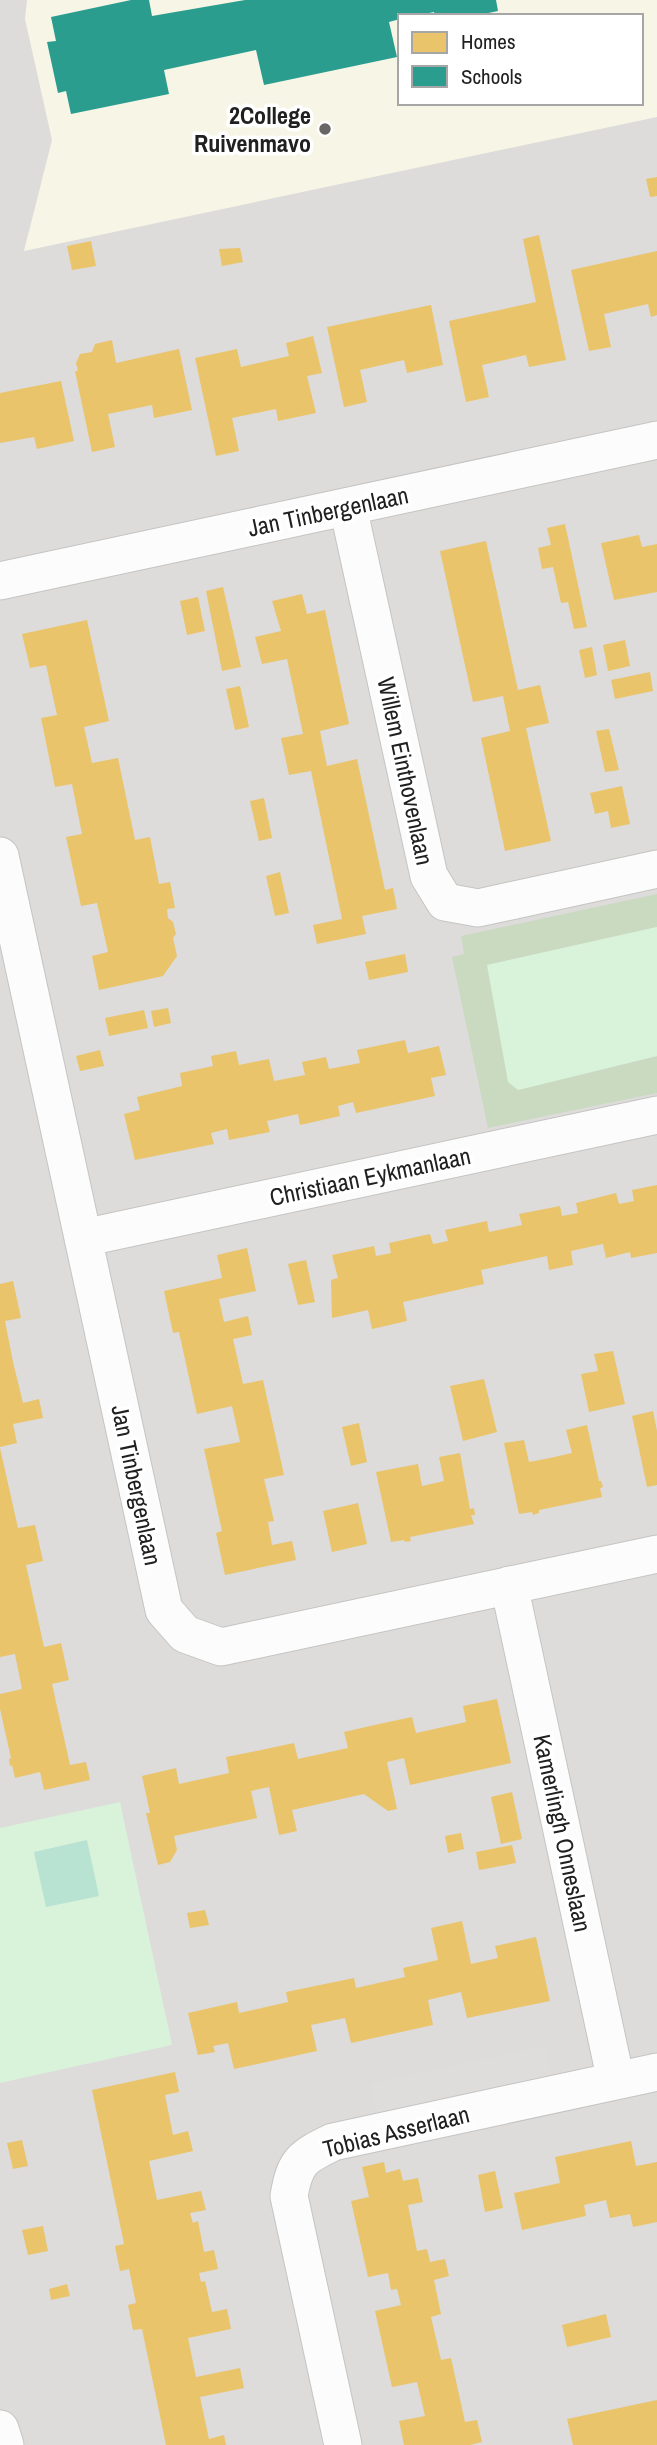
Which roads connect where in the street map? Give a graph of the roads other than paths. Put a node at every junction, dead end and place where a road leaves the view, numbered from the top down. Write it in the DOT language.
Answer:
graph roads {
  1 [pos="657,440"];
  2 [pos="348,507"];
  3 [pos="0,581"];
  4 [pos="0,856"];
  5 [pos="657,869"];
  6 [pos="657,1115"];
  7 [pos="83,1238"];
  8 [pos="657,1554"];
  9 [pos="509,1585"];
  10 [pos="657,2072"];
  11 [pos="617,2081"];
  12 [pos="0,2429"];
  13 [pos="5,2445"];
  14 [pos="343,2445"];
  1 -- 2 [label="street, Jan Tinbergenlaan"];
  2 -- 3 [label="street, Jan Tinbergenlaan"];
  2 -- 5 [label="street, Willem Einthovenlaan"];
  4 -- 7 [label="street, Jan Tinbergenlaan"];
  6 -- 7 [label="street, Christiaan Eykmanlaan"];
  7 -- 9 [label="street, Jan Tinbergenlaan"];
  8 -- 9 [label="street, Jan Tinbergenlaan"];
  9 -- 11 [label="street, Kamerlingh Onneslaan"];
  10 -- 11 [label="street, Tobias Asserlaan"];
  11 -- 14 [label="street, Tobias Asserlaan"];
  12 -- 13 [label="street"];
}
